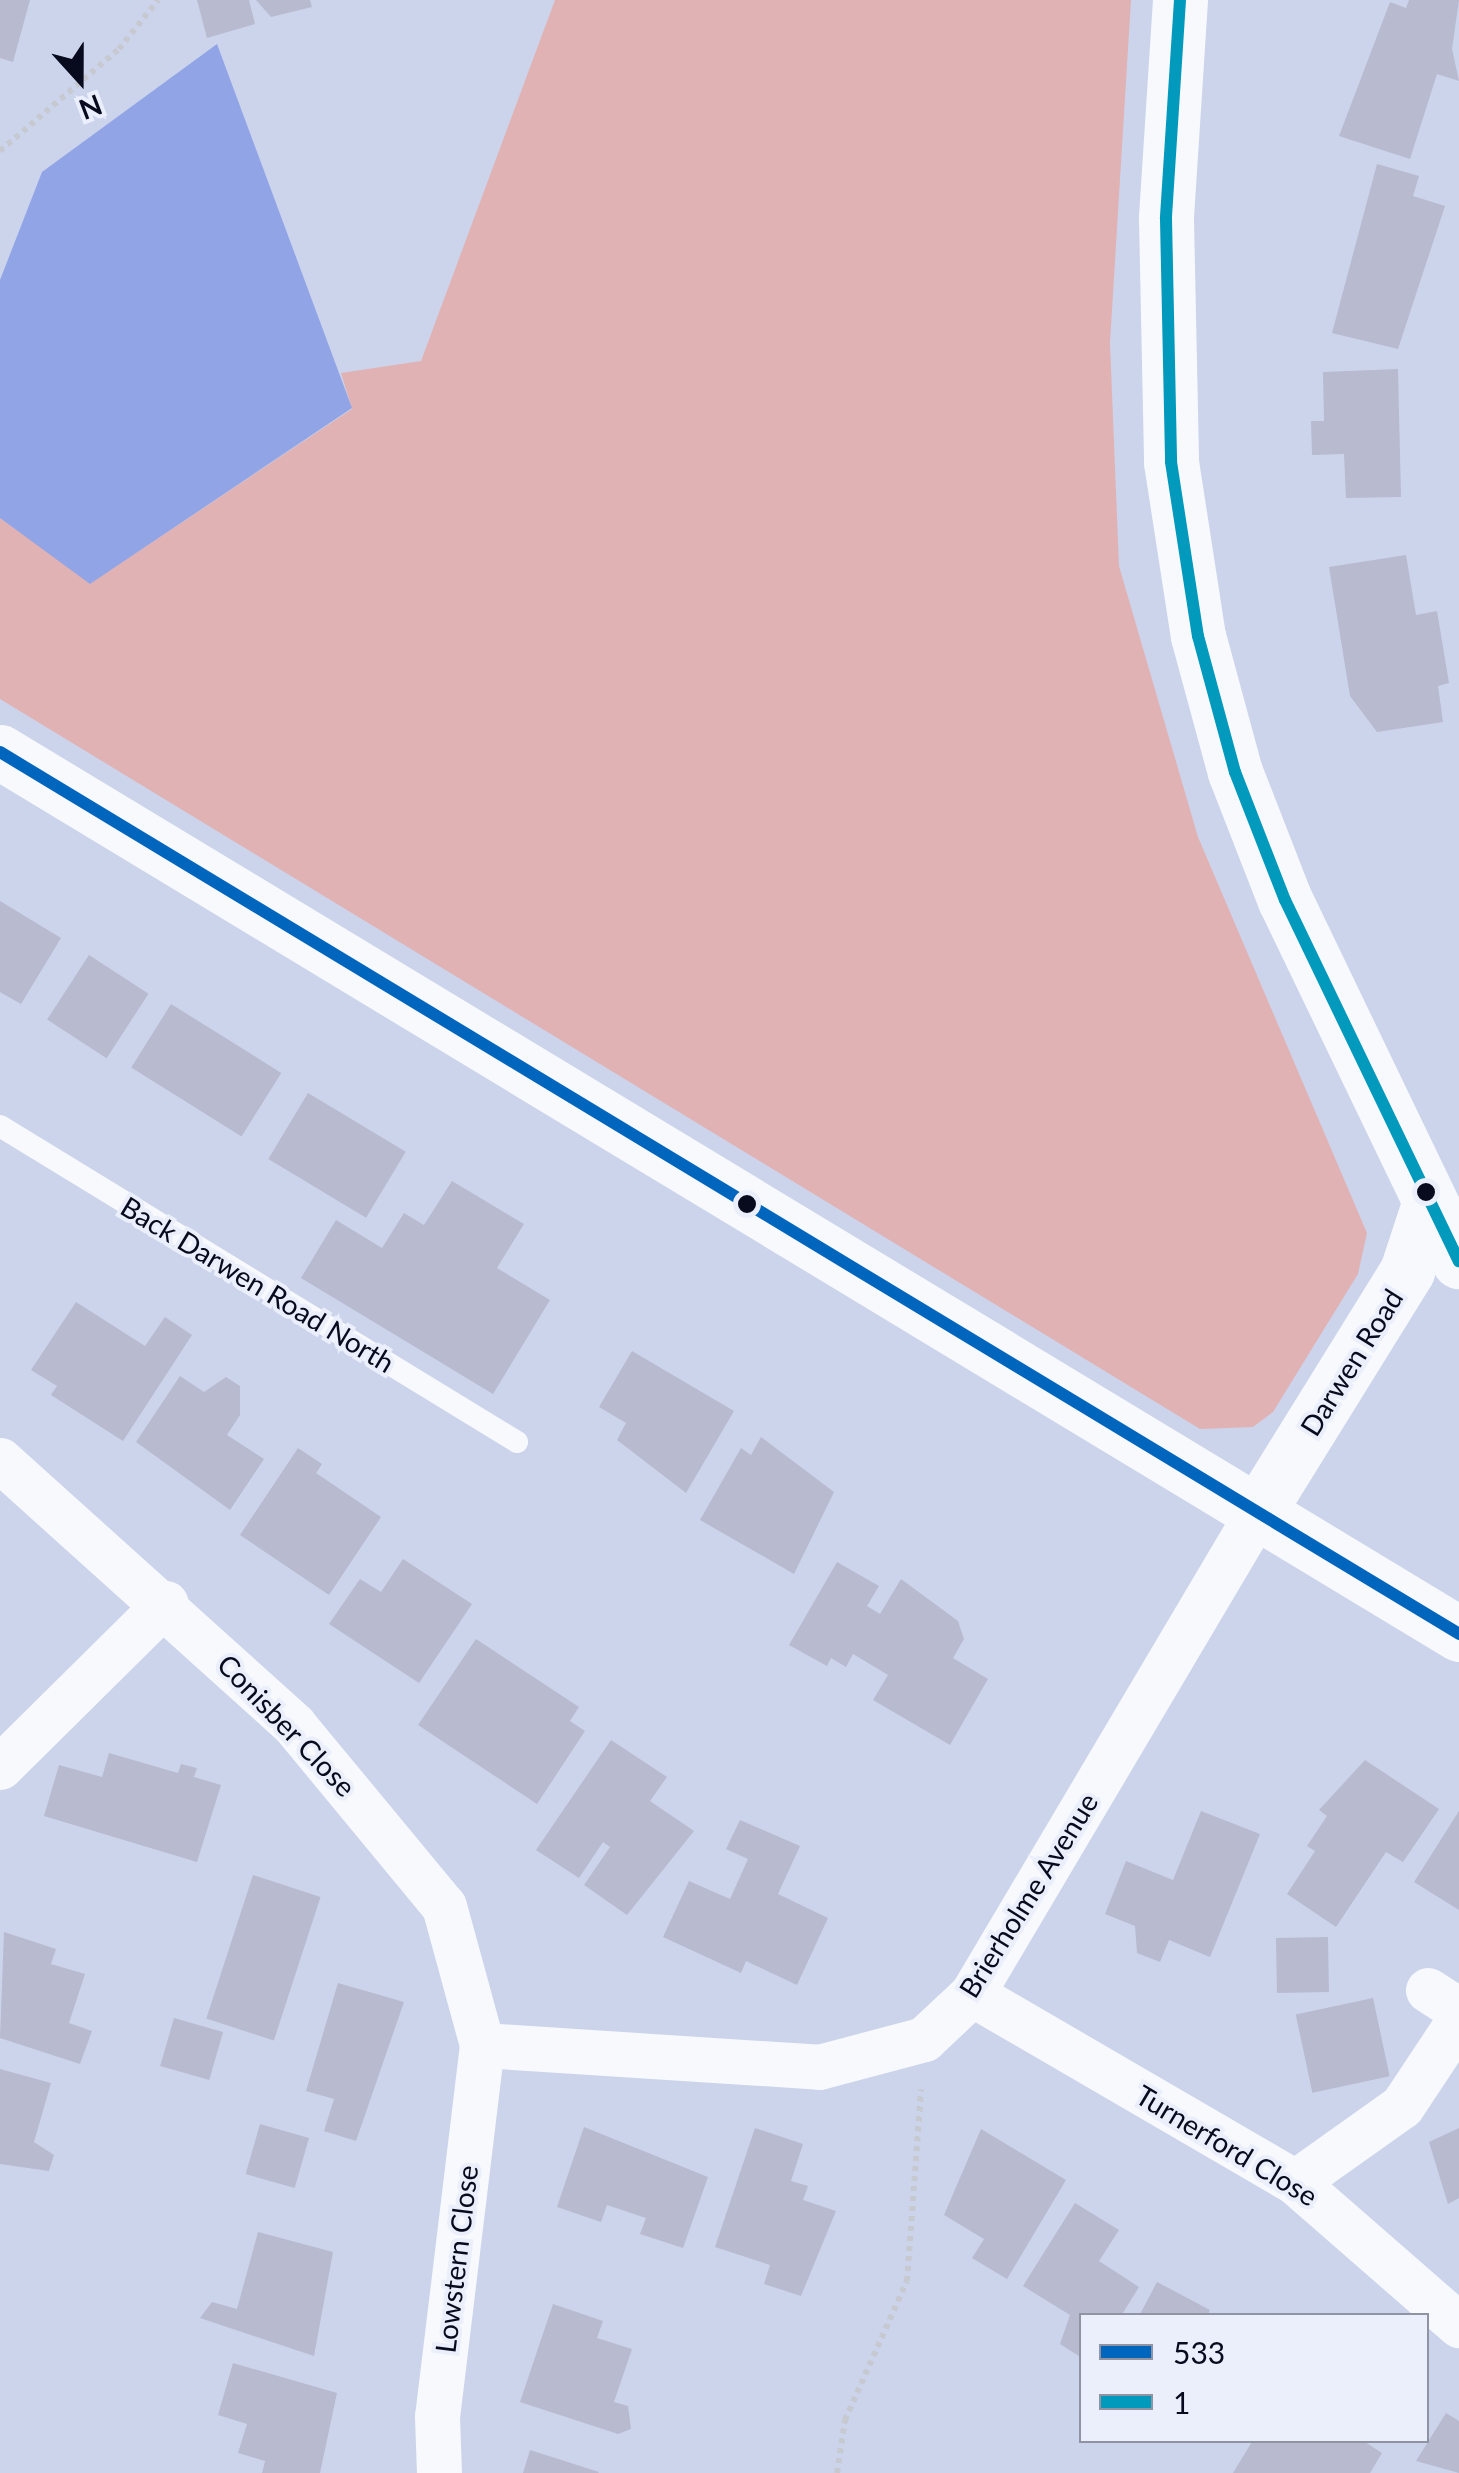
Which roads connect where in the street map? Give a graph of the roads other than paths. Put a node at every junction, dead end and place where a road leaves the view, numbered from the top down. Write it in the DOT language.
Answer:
graph roads {
  1 [pos="1180,0"];
  2 [pos="0,752"];
  3 [pos="0,1126"];
  4 [pos="1428,1204"];
  5 [pos="1459,1260"];
  6 [pos="517,1442"];
  7 [pos="1,1464"];
  8 [pos="1257,1513"];
  9 [pos="166,1604"];
  10 [pos="1459,1634"];
  11 [pos="0,1767"];
  12 [pos="972,1994"];
  13 [pos="1448,2007"];
  14 [pos="482,2045"];
  15 [pos="1296,2182"];
  16 [pos="1459,2325"];
  17 [pos="438,2473"];
  1 -- 4 [label="main road"];
  2 -- 8 [label="main road"];
  3 -- 6 [label="lane, Back Darwen Road North"];
  4 -- 5 [label="main road"];
  4 -- 8 [label="main road, Darwen Road"];
  7 -- 9 [label="street, Conisber Close"];
  8 -- 10 [label="main road"];
  8 -- 12 [label="street, Brierholme Avenue"];
  9 -- 11 [label="street"];
  9 -- 14 [label="street, Conisber Close"];
  12 -- 14 [label="street, Brierholme Avenue"];
  12 -- 15 [label="street, Turnerford Close"];
  13 -- 15 [label="street"];
  14 -- 17 [label="street, Lowstern Close"];
  15 -- 16 [label="street, Turnerford Close"];
}
